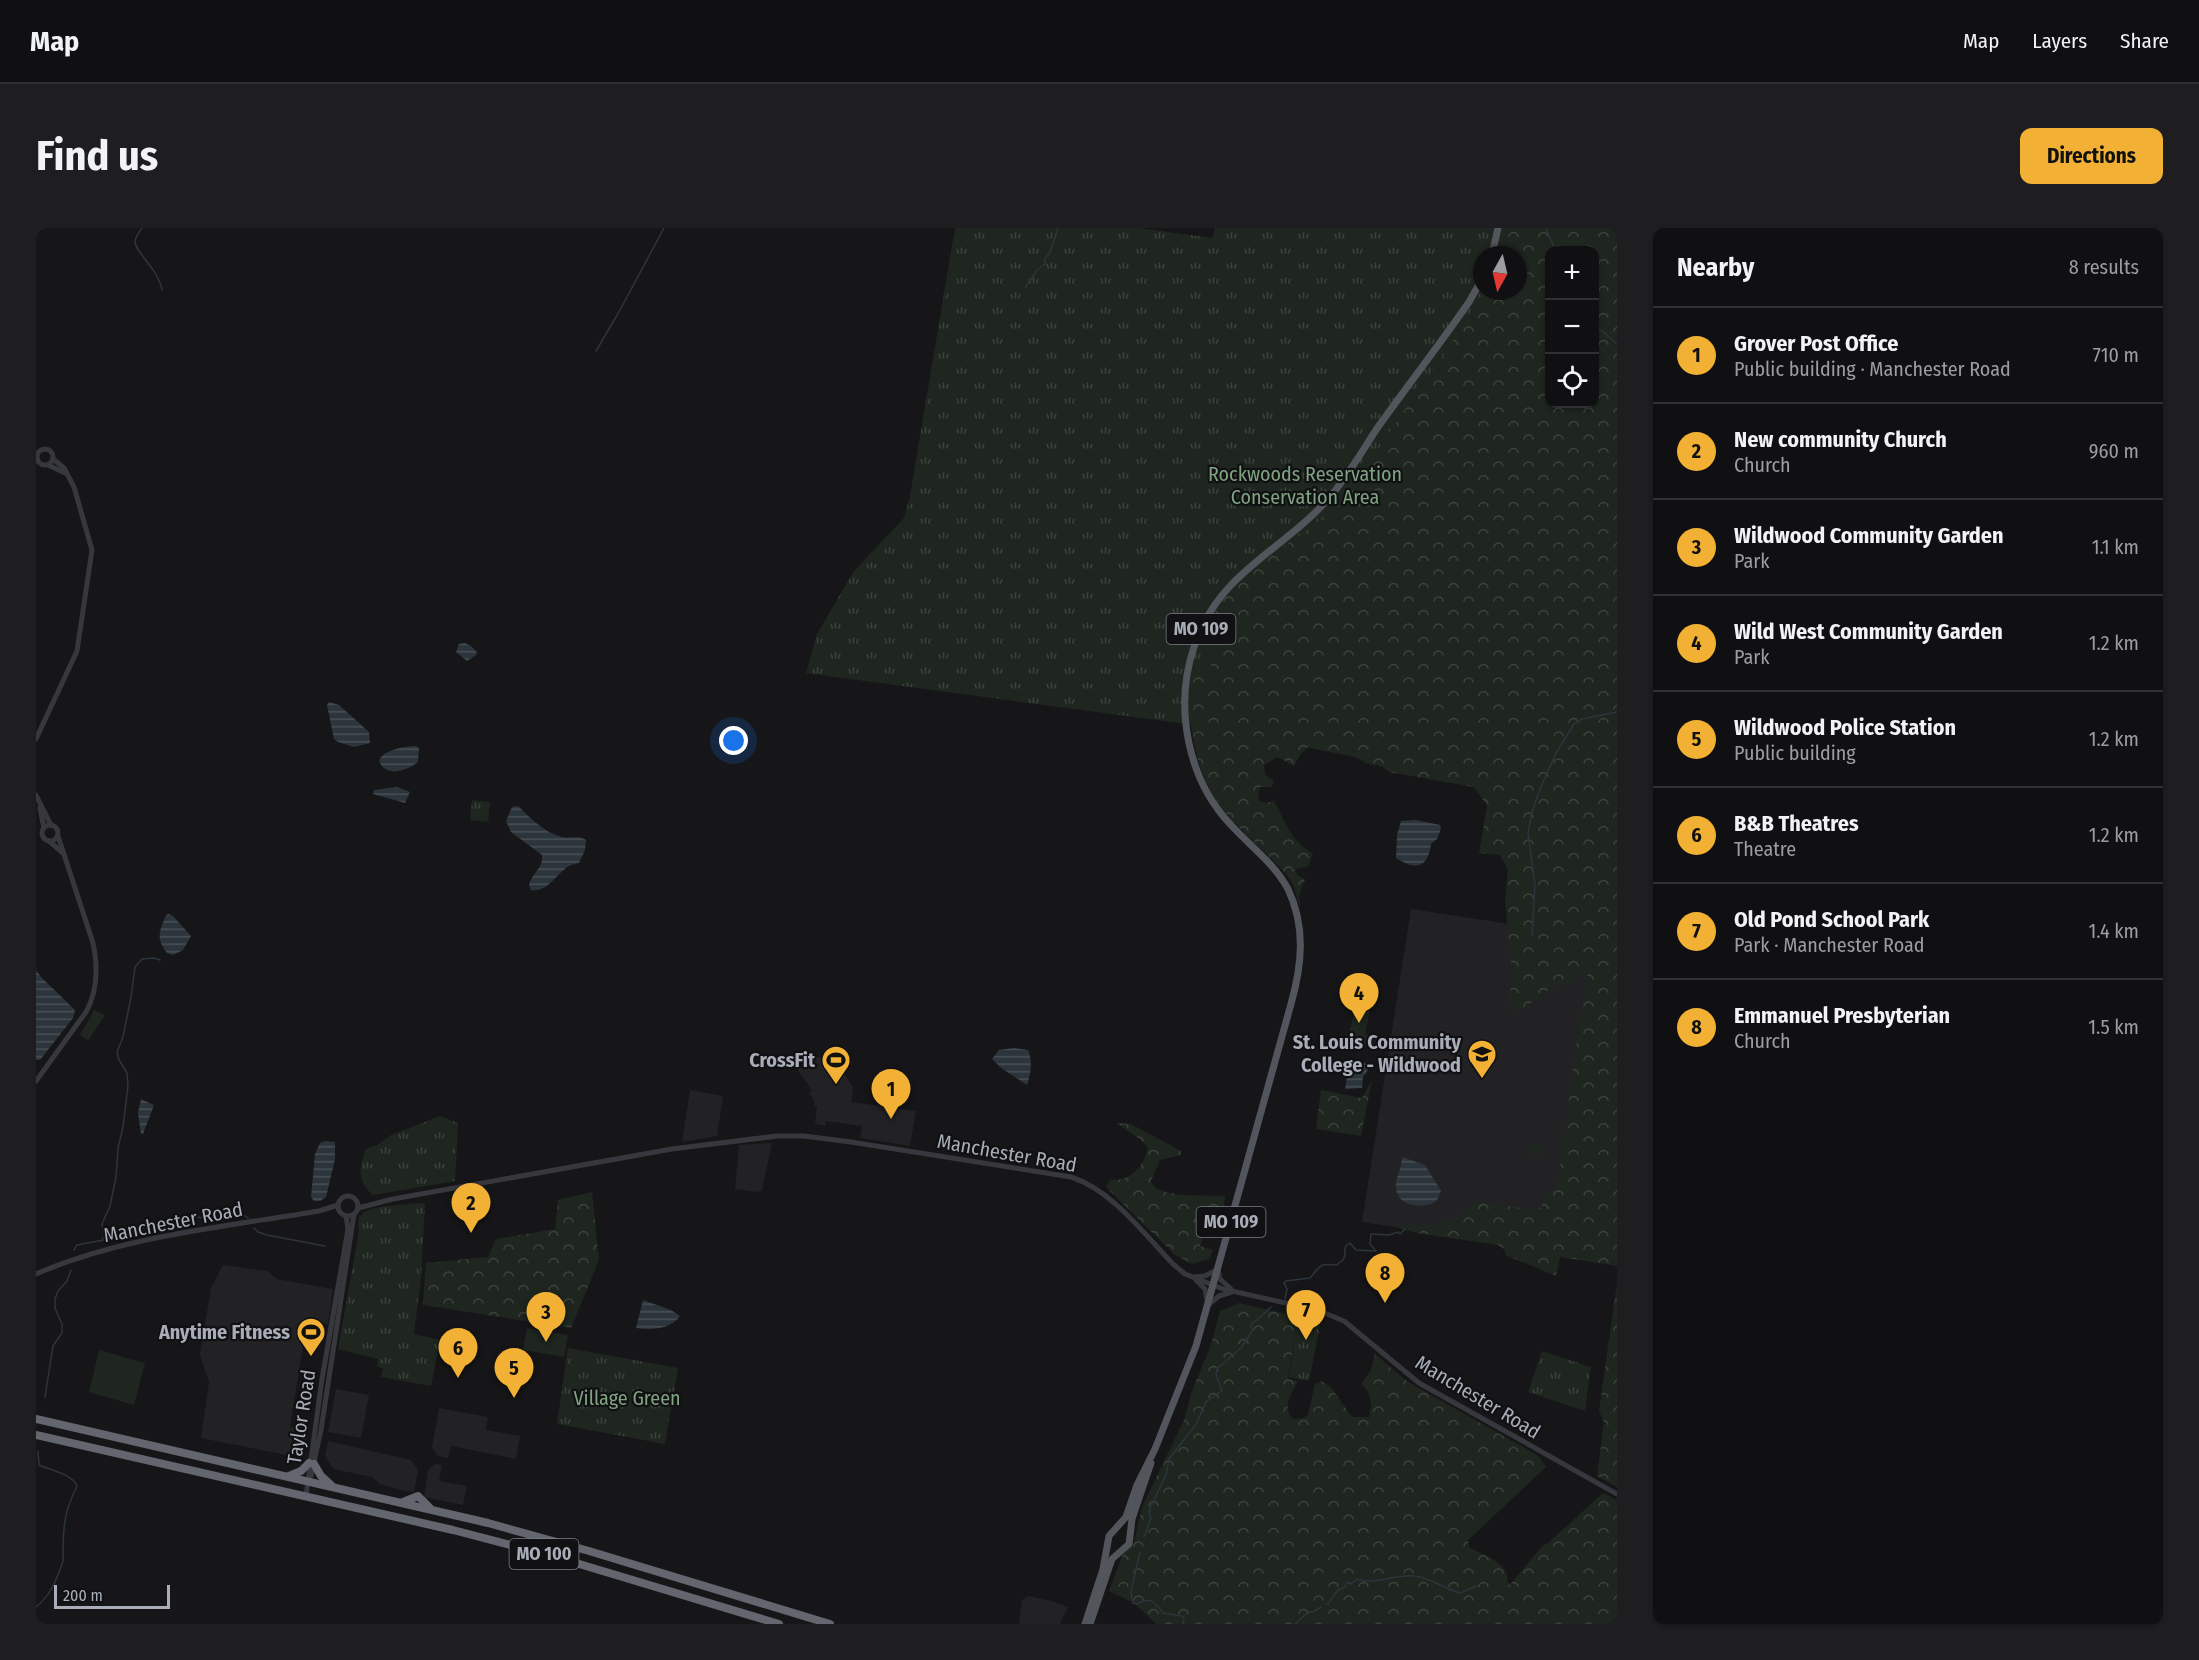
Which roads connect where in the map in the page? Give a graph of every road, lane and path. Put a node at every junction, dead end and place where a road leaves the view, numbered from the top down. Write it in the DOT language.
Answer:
graph roads {
  1 [pos="1498,228"];
  2 [pos="1494,246"];
  3 [pos="1473,294"];
  4 [pos="37,453"];
  5 [pos="53,459"];
  6 [pos="48,465"];
  7 [pos="66,473"];
  8 [pos="36,740"];
  9 [pos="36,795"];
  10 [pos="41,807"];
  11 [pos="52,825"];
  12 [pos="43,829"];
  13 [pos="58,836"];
  14 [pos="36,837"];
  15 [pos="48,841"];
  16 [pos="36,842"];
  17 [pos="63,854"];
  18 [pos="36,1081"];
  19 [pos="357,1201"];
  20 [pos="375,1202"];
  21 [pos="338,1205"];
  22 [pos="358,1208"];
  23 [pos="319,1211"];
  24 [pos="343,1214"];
  25 [pos="354,1214"];
  26 [pos="1218,1269"];
  27 [pos="36,1274"];
  28 [pos="1193,1277"];
  29 [pos="1214,1285"];
  30 [pos="1234,1291"];
  31 [pos="1208,1305"];
  32 [pos="36,1419"];
  33 [pos="36,1435"];
  34 [pos="1155,1449"];
  35 [pos="311,1464"];
  36 [pos="289,1476"];
  37 [pos="308,1481"];
  38 [pos="332,1486"];
  39 [pos="1617,1494"];
  40 [pos="306,1496"];
  41 [pos="1113,1530"];
  42 [pos="1130,1536"];
  43 [pos="1108,1542"];
  44 [pos="1124,1549"];
  45 [pos="779,1624"];
  46 [pos="830,1624"];
  47 [pos="1085,1624"];
  48 [pos="1090,1624"];
  1 -- 2 [label="main road"];
  3 -- 26 [label="main road, MO 109"];
  4 -- 5 [label="street"];
  4 -- 6 [label="street"];
  5 -- 6 [label="street"];
  5 -- 7 [label="street"];
  6 -- 7 [label="street"];
  7 -- 8 [label="street"];
  9 -- 10 [label="street"];
  10 -- 11 [label="street"];
  10 -- 12 [label="street"];
  11 -- 12 [label="street"];
  11 -- 13 [label="street"];
  12 -- 14 [label="street"];
  12 -- 15 [label="street"];
  13 -- 15 [label="street"];
  13 -- 17 [label="street"];
  15 -- 16 [label="street"];
  15 -- 17 [label="street"];
  17 -- 18 [label="street"];
  19 -- 20 [label="street, Manchester Road"];
  19 -- 21 [label="street"];
  19 -- 22 [label="street"];
  20 -- 22 [label="street, Manchester Road"];
  20 -- 28 [label="street, Manchester Road"];
  21 -- 23 [label="street, Manchester Road"];
  21 -- 24 [label="street"];
  22 -- 25 [label="street"];
  23 -- 24 [label="street, Manchester Road"];
  23 -- 27 [label="street, Manchester Road"];
  24 -- 25 [label="street"];
  24 -- 35 [label="street, Taylor Road"];
  25 -- 35 [label="street, Taylor Road"];
  26 -- 28 [label="street"];
  26 -- 29 [label="main road, MO 109"];
  26 -- 30 [label="street"];
  28 -- 29 [label="street, Manchester Road"];
  28 -- 31 [label="street"];
  29 -- 30 [label="street, Manchester Road"];
  29 -- 31 [label="main road, MO 109"];
  30 -- 31 [label="street"];
  30 -- 39 [label="street, Manchester Road"];
  31 -- 34 [label="main road, MO 109"];
  32 -- 36 [label="highway"];
  33 -- 40 [label="highway, MO 100"];
  34 -- 41 [label="main road, MO 109"];
  34 -- 42 [label="main road, MO 109"];
  35 -- 36 [label="highway"];
  35 -- 37 [label="street, Taylor Road"];
  35 -- 38 [label="highway"];
  36 -- 37 [label="highway"];
  37 -- 38 [label="highway"];
  37 -- 40 [label="street, Taylor Road"];
  38 -- 46 [label="highway, MO 100"];
  40 -- 45 [label="highway, MO 100"];
  41 -- 42 [label="main road"];
  41 -- 43 [label="main road, MO 109"];
  42 -- 44 [label="main road, MO 109"];
  43 -- 44 [label="main road"];
  43 -- 47 [label="main road, MO 109"];
  44 -- 48 [label="main road, MO 109"];
}
